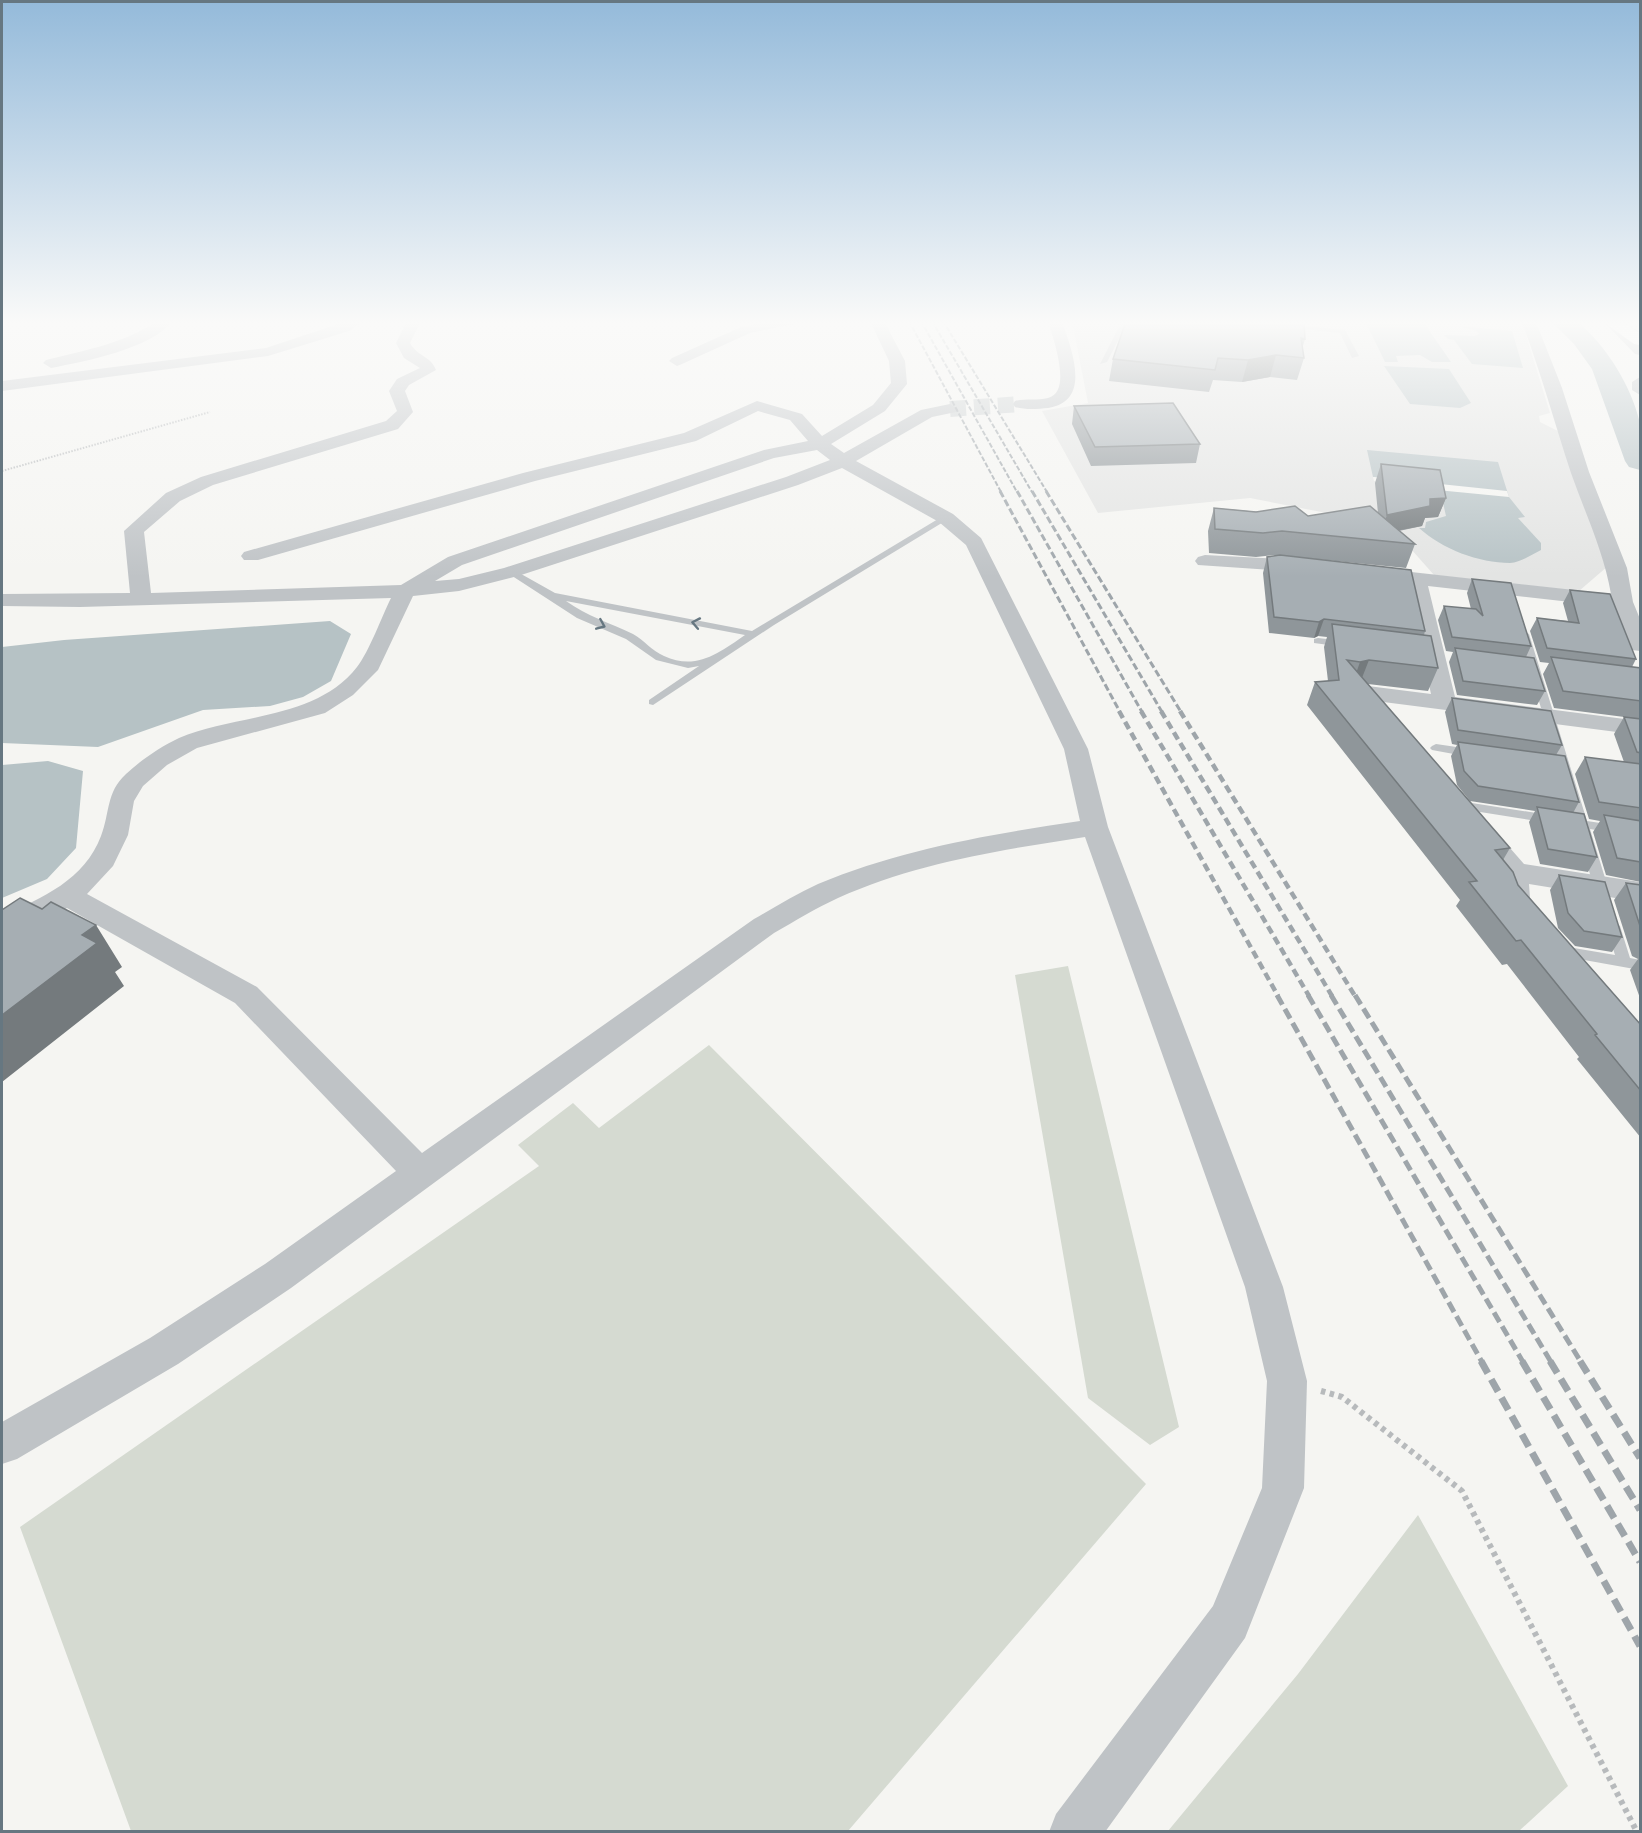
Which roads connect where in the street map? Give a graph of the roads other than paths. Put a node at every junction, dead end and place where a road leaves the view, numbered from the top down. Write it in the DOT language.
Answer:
graph roads {
  1 [pos="403,407"];
  2 [pos="756,407"];
  3 [pos="759,407"];
  4 [pos="880,407"];
  5 [pos="1560,407"];
  6 [pos="950,409"];
  7 [pos="832,453"];
  8 [pos="946,518"];
  9 [pos="251,556"];
  10 [pos="1205,561"];
  11 [pos="1322,568"];
  12 [pos="511,572"];
  13 [pos="1357,572"];
  14 [pos="1416,579"];
  15 [pos="405,591"];
  16 [pos="551,595"];
  17 [pos="141,599"];
  18 [pos="2,600"];
  19 [pos="1623,602"];
  20 [pos="1520,622"];
  21 [pos="753,634"];
  22 [pos="1318,641"];
  23 [pos="1353,645"];
  24 [pos="1641,645"];
  25 [pos="715,660"];
  26 [pos="653,702"];
  27 [pos="1445,703"];
  28 [pos="1549,716"];
  29 [pos="1383,718"];
  30 [pos="1641,728"];
  31 [pos="1483,755"];
  32 [pos="1436,773"];
  33 [pos="1582,824"];
  34 [pos="1095,827"];
  35 [pos="1641,832"];
  36 [pos="1515,872"];
  37 [pos="1641,892"];
  38 [pos="68,896"];
  39 [pos="1606,904"];
  40 [pos="2,926"];
  41 [pos="1559,951"];
  42 [pos="1624,962"];
  43 [pos="1641,965"];
  44 [pos="1589,985"];
  45 [pos="421,1174"];
  46 [pos="2,1444"];
  47 [pos="1074,1832"];
  1 -- 17 [label="street"];
  2 -- 9 [label="street"];
  3 -- 7 [label="street"];
  4 -- 7 [label="street"];
  5 -- 19 [label="street"];
  6 -- 7 [label="street"];
  7 -- 8 [label="street"];
  7 -- 12 [label="street"];
  7 -- 15 [label="street"];
  8 -- 21 [label="lane"];
  8 -- 34 [label="street"];
  10 -- 11 [label="street"];
  12 -- 15 [label="street"];
  12 -- 16 [label="lane"];
  13 -- 14 [label="street"];
  14 -- 19 [label="street"];
  14 -- 27 [label="street"];
  15 -- 17 [label="street"];
  15 -- 38 [label="street"];
  21 -- 16 [label="lane, one-way"];
  16 -- 25 [label="lane, one-way"];
  17 -- 18 [label="street"];
  19 -- 24 [label="street"];
  20 -- 28 [label="lane"];
  21 -- 25 [label="lane"];
  22 -- 23 [label="lane"];
  25 -- 26 [label="lane"];
  27 -- 28 [label="street"];
  27 -- 29 [label="street"];
  28 -- 30 [label="street"];
  28 -- 33 [label="lane"];
  31 -- 32 [label="lane"];
  32 -- 33 [label="lane"];
  32 -- 36 [label="street"];
  33 -- 35 [label="lane"];
  33 -- 39 [label="lane"];
  34 -- 45 [label="street"];
  34 -- 47 [label="street"];
  36 -- 39 [label="street"];
  36 -- 41 [label="street"];
  37 -- 39 [label="street"];
  38 -- 40 [label="street"];
  38 -- 45 [label="street"];
  39 -- 42 [label="lane"];
  41 -- 42 [label="lane"];
  41 -- 44 [label="street"];
  42 -- 43 [label="lane"];
  45 -- 46 [label="street"];
}
